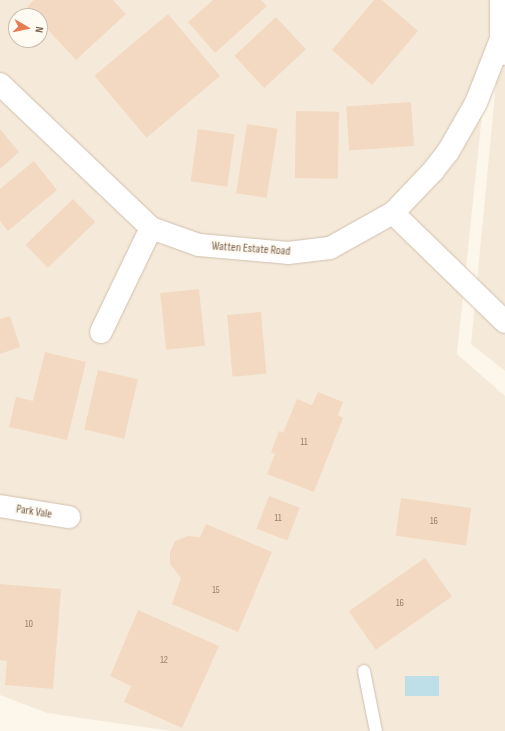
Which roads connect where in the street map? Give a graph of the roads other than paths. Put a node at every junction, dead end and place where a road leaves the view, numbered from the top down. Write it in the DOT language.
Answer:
graph roads {
  1 [pos="501,0"];
  2 [pos="501,39"];
  3 [pos="505,67"];
  4 [pos="0,84"];
  5 [pos="393,213"];
  6 [pos="151,228"];
  7 [pos="505,322"];
  8 [pos="101,332"];
  9 [pos="0,506"];
  10 [pos="69,517"];
  11 [pos="364,671"];
  12 [pos="376,731"];
  1 -- 2 [label="street, Watten Estate Road"];
  2 -- 3 [label="street, Watten Estate Road"];
  2 -- 5 [label="street, Watten Estate Road"];
  4 -- 6 [label="street, Watten Estate Road"];
  5 -- 6 [label="street, Watten Estate Road"];
  5 -- 7 [label="street"];
  6 -- 8 [label="street"];
  9 -- 10 [label="street, Park Vale"];
  11 -- 12 [label="lane"];
}
